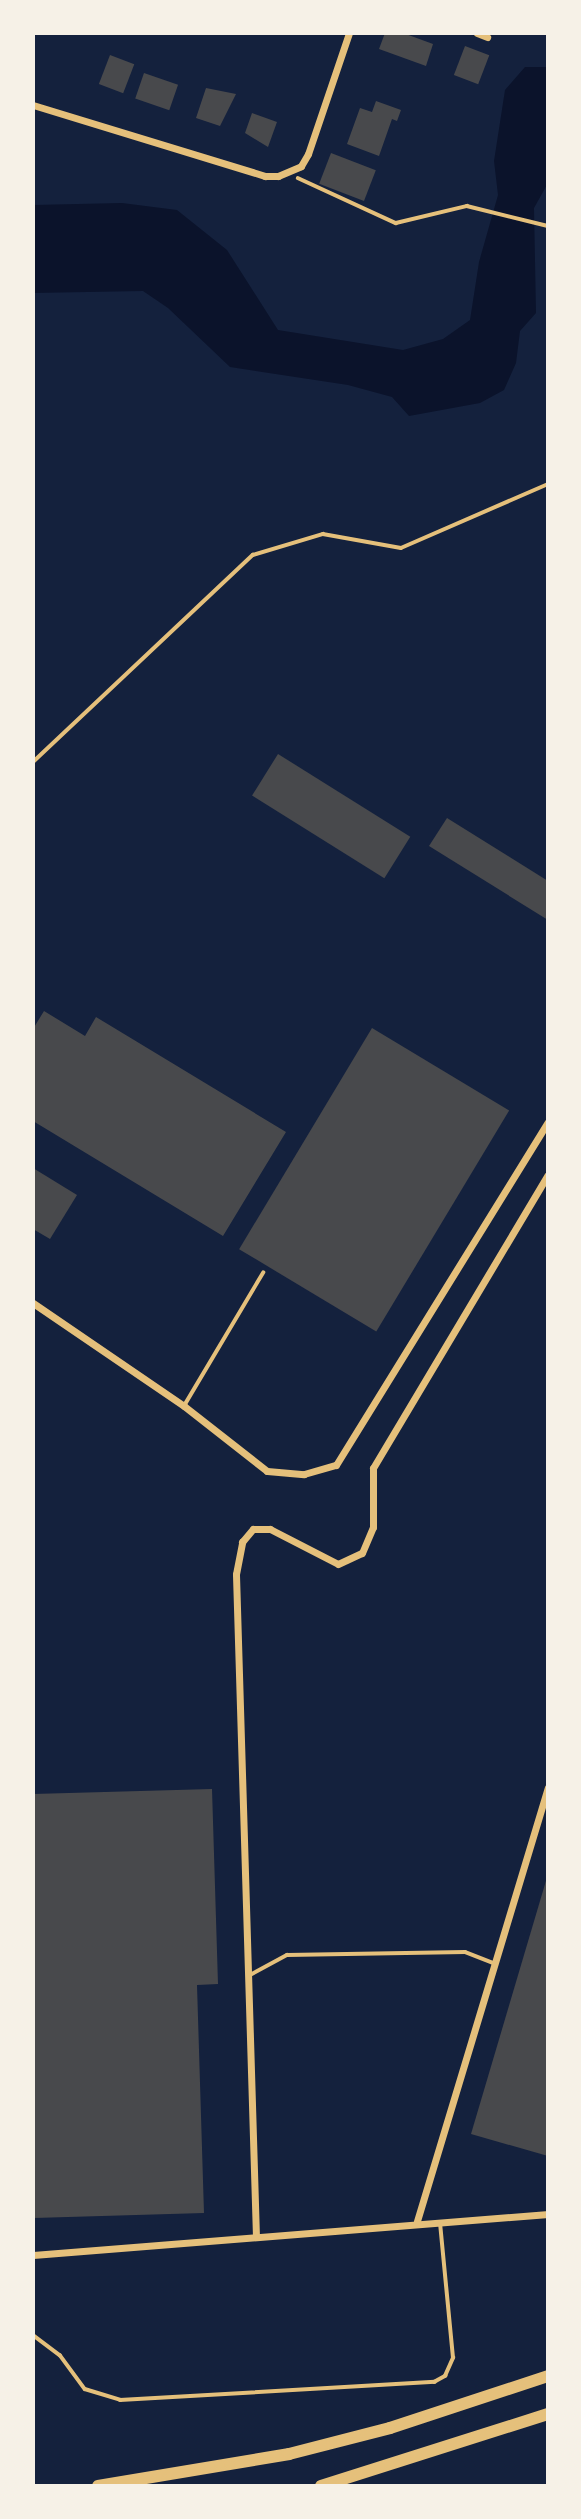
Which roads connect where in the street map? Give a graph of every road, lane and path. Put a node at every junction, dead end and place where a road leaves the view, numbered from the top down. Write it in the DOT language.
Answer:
graph roads {
  1 [pos="349,33"];
  2 [pos="477,33"];
  3 [pos="486,37"];
  4 [pos="33,105"];
  5 [pos="292,172"];
  6 [pos="546,225"];
  7 [pos="548,484"];
  8 [pos="33,762"];
  9 [pos="548,1122"];
  10 [pos="548,1175"];
  11 [pos="263,1273"];
  12 [pos="33,1303"];
  13 [pos="184,1406"];
  14 [pos="548,1787"];
  15 [pos="494,1963"];
  16 [pos="250,1975"];
  17 [pos="548,2214"];
  18 [pos="440,2220"];
  19 [pos="417,2221"];
  20 [pos="256,2237"];
  21 [pos="33,2255"];
  22 [pos="33,2335"];
  23 [pos="548,2376"];
  24 [pos="548,2414"];
  25 [pos="97,2486"];
  26 [pos="321,2486"];
  1 -- 5 [label="street"];
  2 -- 3 [label="street"];
  4 -- 5 [label="street"];
  5 -- 6 [label="path"];
  7 -- 8 [label="path"];
  9 -- 13 [label="street"];
  10 -- 16 [label="street"];
  11 -- 13 [label="lane"];
  12 -- 13 [label="street"];
  14 -- 15 [label="street"];
  15 -- 16 [label="lane"];
  15 -- 19 [label="street"];
  16 -- 20 [label="street"];
  17 -- 18 [label="street"];
  18 -- 19 [label="street"];
  18 -- 22 [label="lane"];
  19 -- 20 [label="street"];
  20 -- 21 [label="street"];
  23 -- 25 [label="highway"];
  24 -- 26 [label="highway"];
}
